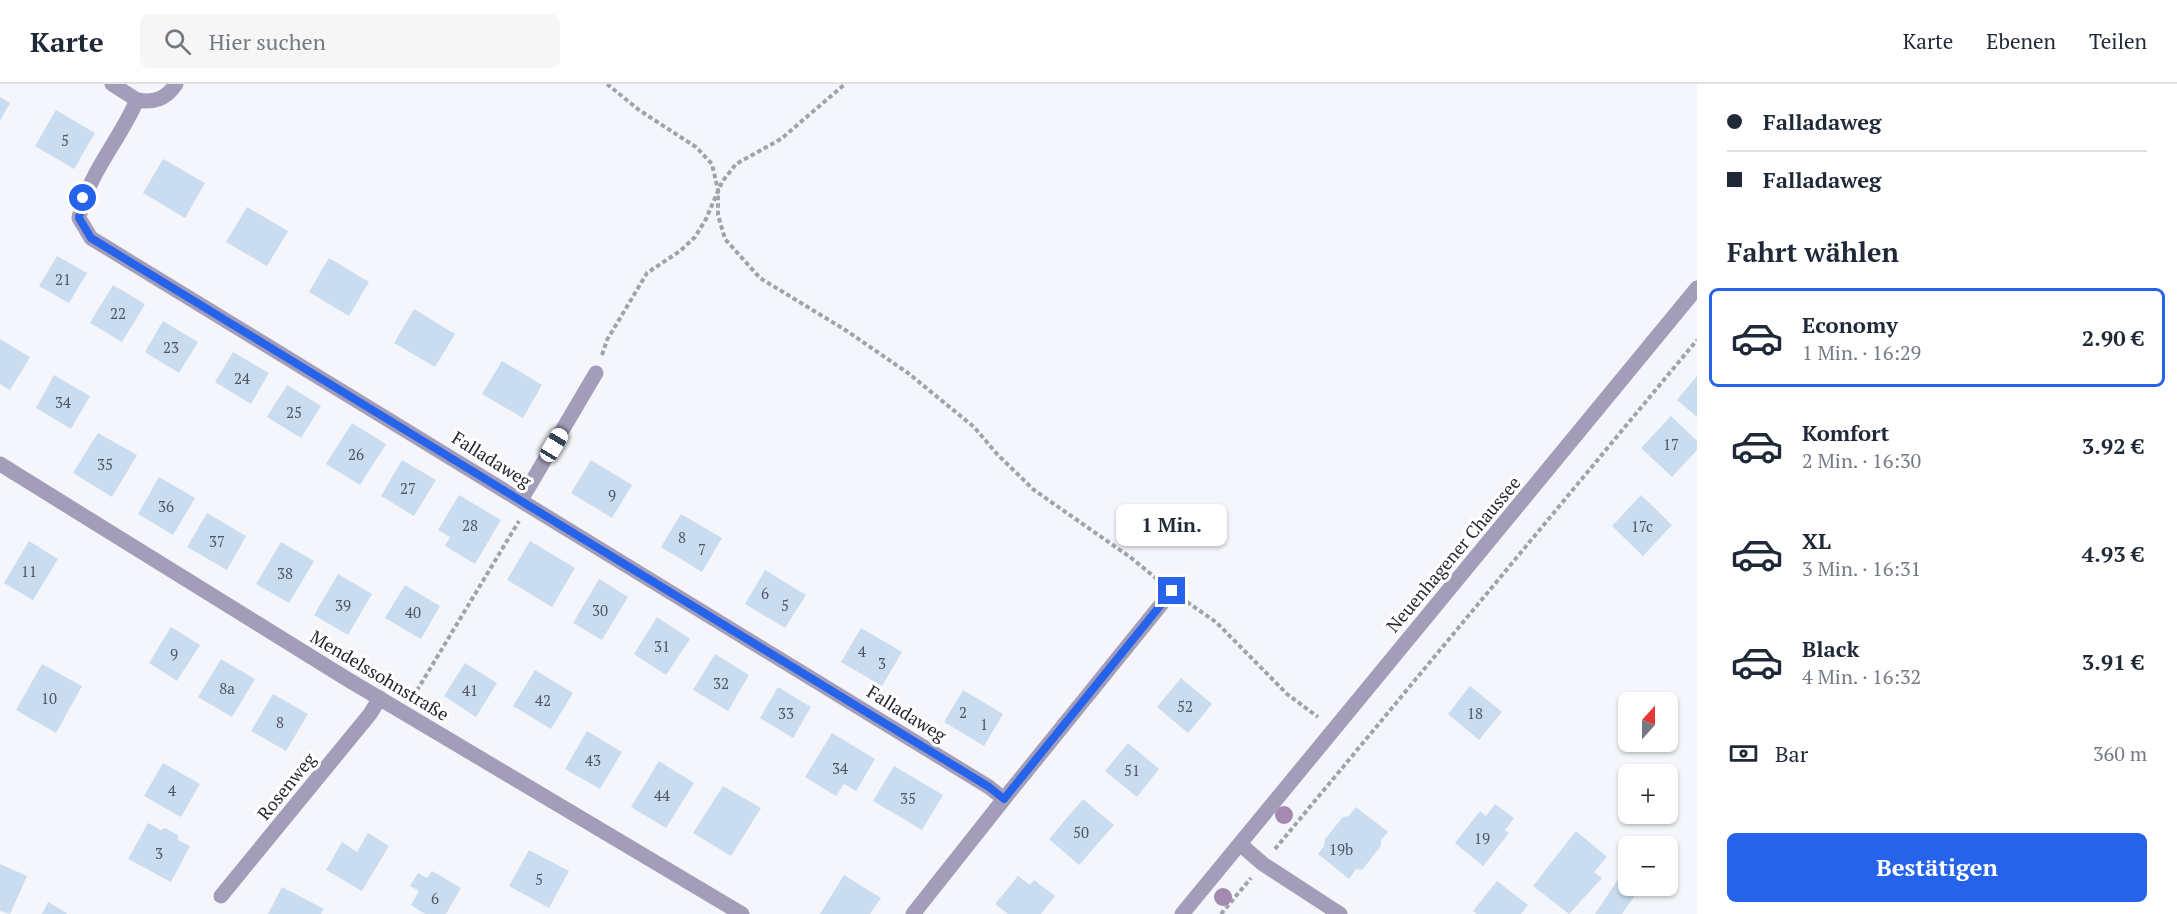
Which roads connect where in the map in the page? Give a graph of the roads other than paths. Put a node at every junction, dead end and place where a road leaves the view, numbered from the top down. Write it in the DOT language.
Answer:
graph roads {
  1 [pos="112,84"];
  2 [pos="176,84"];
  3 [pos="137,100"];
  4 [pos="1697,288"];
  5 [pos="596,374"];
  6 [pos="0,464"];
  7 [pos="525,502"];
  8 [pos="1172,591"];
  9 [pos="380,698"];
  10 [pos="1004,799"];
  11 [pos="1240,844"];
  12 [pos="221,896"];
  13 [pos="742,914"];
  14 [pos="913,914"];
  15 [pos="1182,914"];
  16 [pos="1340,914"];
  1 -- 3 [label="street"];
  2 -- 3 [label="street"];
  3 -- 7 [label="street, Falladaweg"];
  4 -- 11 [label="street, Neuenhagener Chaussee"];
  5 -- 7 [label="street"];
  6 -- 9 [label="street, Mendelssohnstraße"];
  7 -- 10 [label="street, Falladaweg"];
  8 -- 10 [label="street"];
  9 -- 12 [label="street, Rosenweg"];
  9 -- 13 [label="street, Mendelssohnstraße"];
  10 -- 14 [label="street"];
  11 -- 15 [label="street, Neuenhagener Chaussee"];
  11 -- 16 [label="street"];
}
